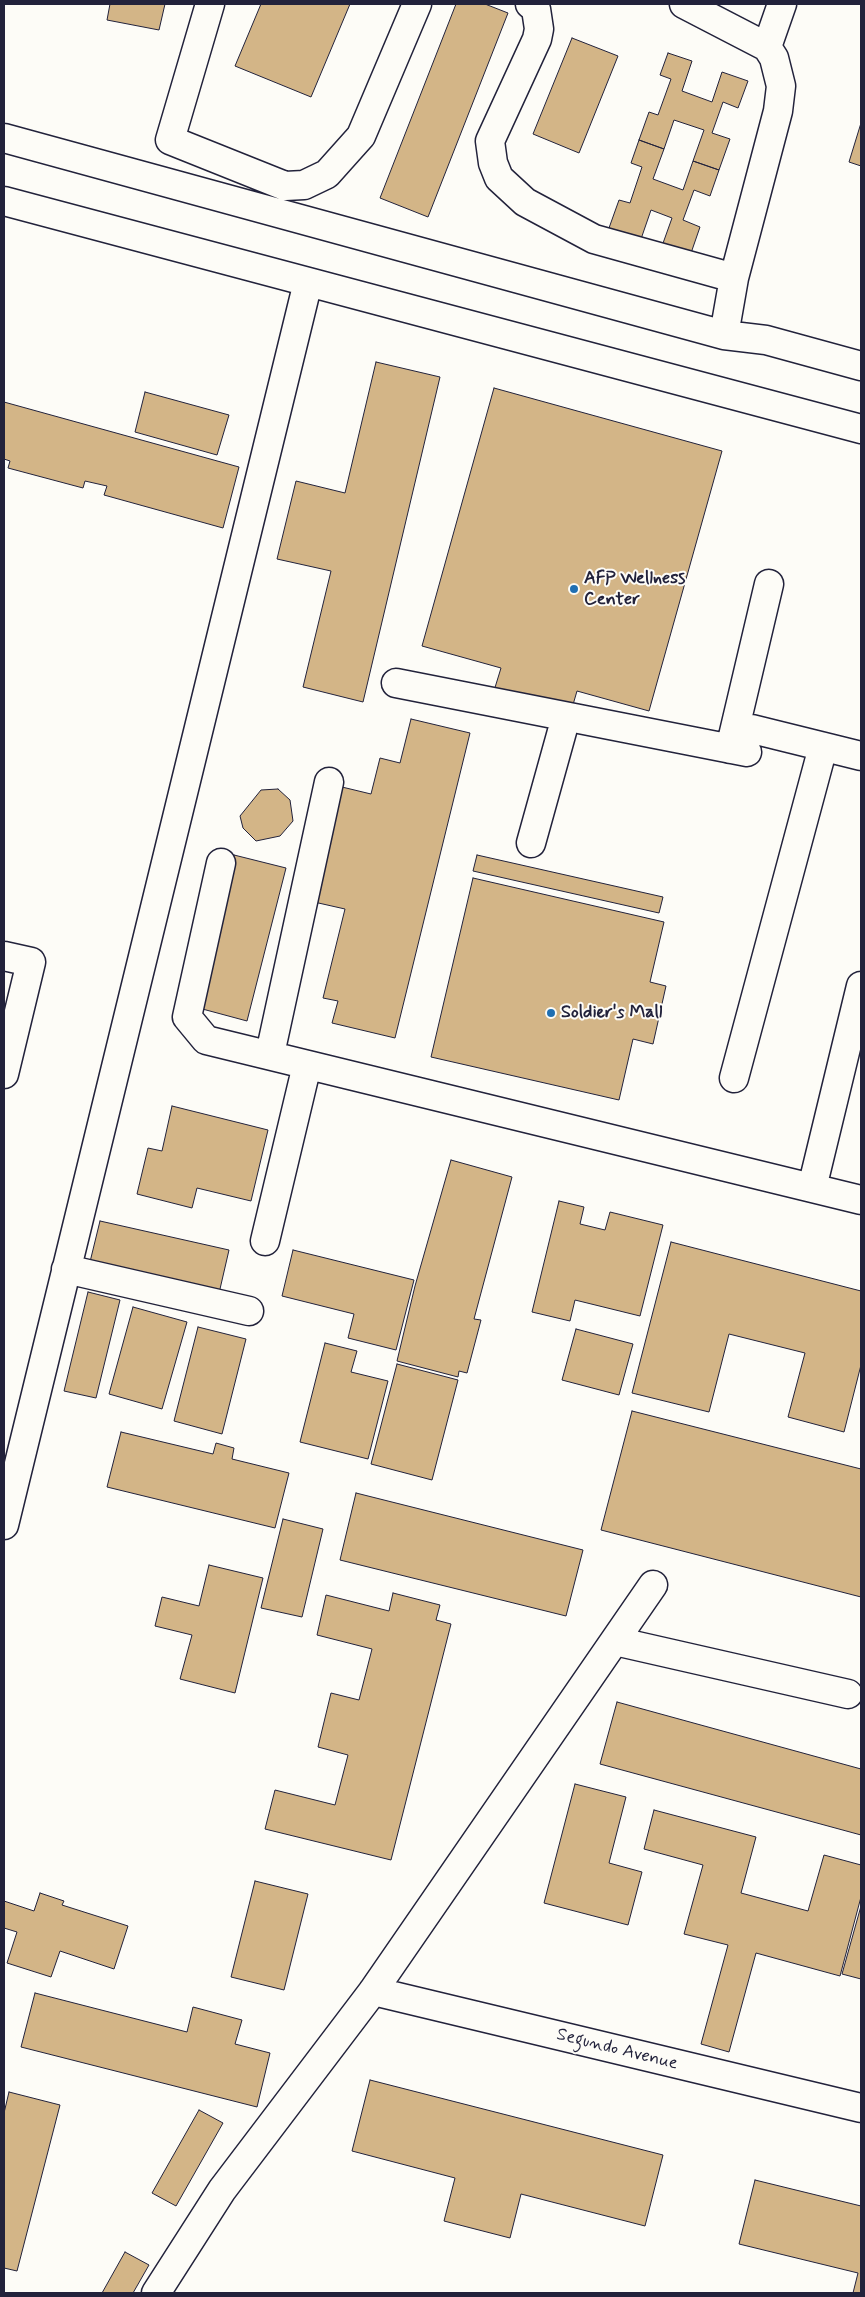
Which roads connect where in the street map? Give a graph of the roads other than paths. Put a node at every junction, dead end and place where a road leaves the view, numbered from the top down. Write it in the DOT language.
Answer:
graph roads {
  1 [pos="210,4"];
  2 [pos="417,4"];
  3 [pos="530,4"];
  4 [pos="684,4"];
  5 [pos="782,4"];
  6 [pos="767,47"];
  7 [pos="4,138"];
  8 [pos="4,201"];
  9 [pos="734,278"];
  10 [pos="308,282"];
  11 [pos="724,335"];
  12 [pos="861,366"];
  13 [pos="861,429"];
  14 [pos="769,584"];
  15 [pos="396,683"];
  16 [pos="566,717"];
  17 [pos="743,743"];
  18 [pos="823,747"];
  19 [pos="861,756"];
  20 [pos="329,782"];
  21 [pos="531,843"];
  22 [pos="221,862"];
  23 [pos="4,956"];
  24 [pos="861,986"];
  25 [pos="270,1054"];
  26 [pos="307,1065"];
  27 [pos="4,1074"];
  28 [pos="734,1078"];
  29 [pos="812,1188"];
  30 [pos="861,1200"];
  31 [pos="265,1241"];
  32 [pos="66,1269"];
  33 [pos="249,1311"];
  34 [pos="4,1526"];
  35 [pos="653,1585"];
  36 [pos="615,1641"];
  37 [pos="848,1694"];
  38 [pos="373,1991"];
  39 [pos="861,2108"];
  40 [pos="156,2293"];
  1 -- 2 [label="street"];
  3 -- 9 [label="street"];
  4 -- 6 [label="street"];
  5 -- 6 [label="street"];
  6 -- 9 [label="street"];
  7 -- 11 [label="street"];
  8 -- 10 [label="street"];
  9 -- 11 [label="street"];
  10 -- 13 [label="street"];
  10 -- 32 [label="street"];
  11 -- 12 [label="street"];
  14 -- 17 [label="street"];
  15 -- 16 [label="street"];
  16 -- 17 [label="street"];
  16 -- 21 [label="street"];
  17 -- 18 [label="street"];
  18 -- 19 [label="street"];
  18 -- 28 [label="street"];
  20 -- 25 [label="street"];
  22 -- 25 [label="street"];
  23 -- 27 [label="street"];
  24 -- 29 [label="street"];
  25 -- 26 [label="street"];
  26 -- 29 [label="street"];
  26 -- 31 [label="street"];
  29 -- 30 [label="street"];
  32 -- 33 [label="street"];
  32 -- 34 [label="street"];
  35 -- 36 [label="street"];
  36 -- 37 [label="street"];
  36 -- 38 [label="street"];
  38 -- 39 [label="street, Segundo Avenue"];
  38 -- 40 [label="street"];
}
